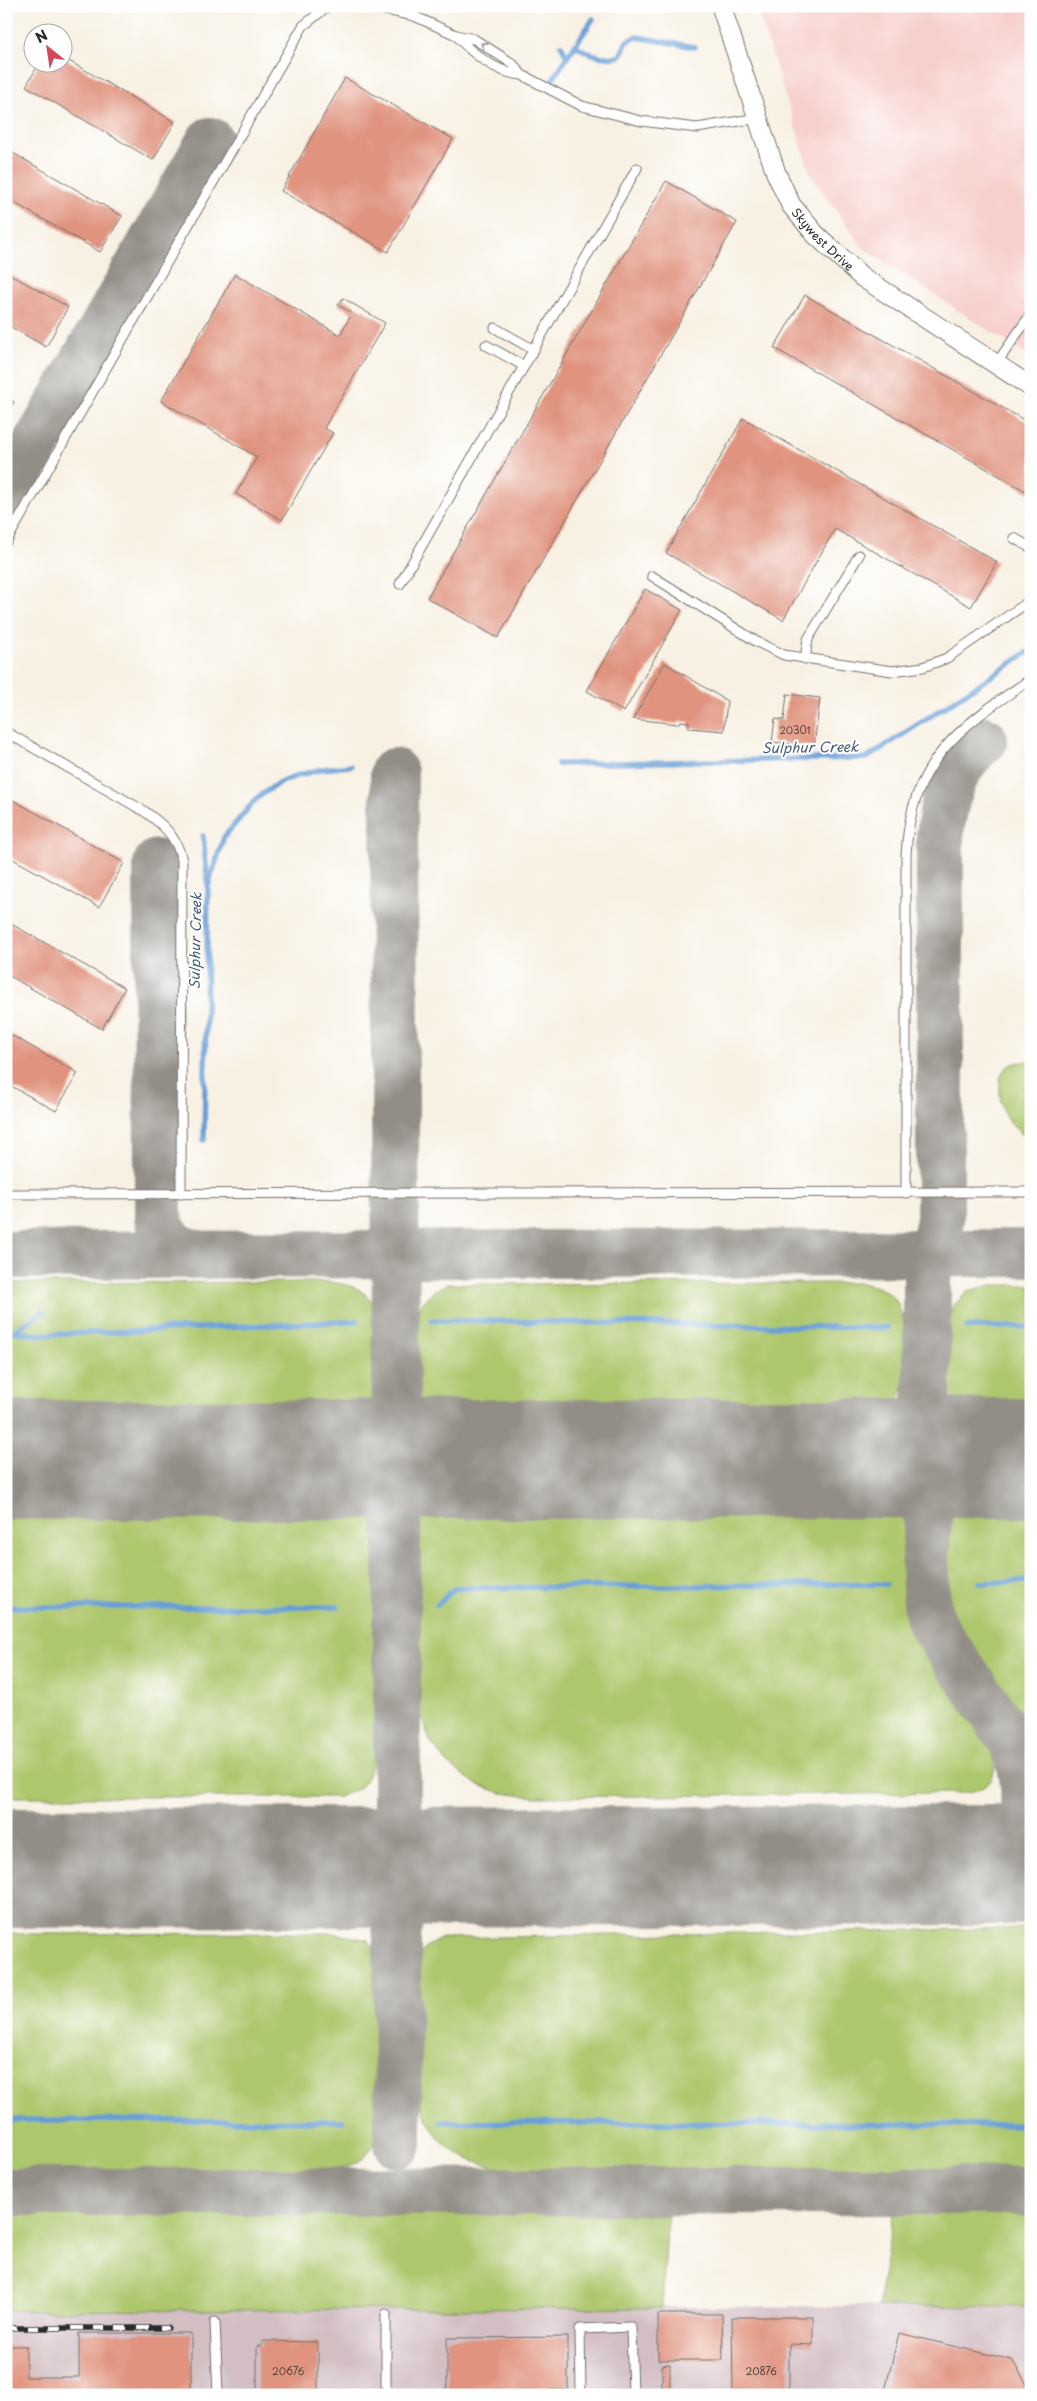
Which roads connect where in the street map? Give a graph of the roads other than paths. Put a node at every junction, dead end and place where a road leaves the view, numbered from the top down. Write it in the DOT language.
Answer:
graph roads {
  1 [pos="328,6"];
  2 [pos="367,6"];
  3 [pos="721,6"];
  4 [pos="758,118"];
  5 [pos="637,168"];
  6 [pos="1031,314"];
  7 [pos="495,328"];
  8 [pos="486,345"];
  9 [pos="534,350"];
  10 [pos="996,364"];
  11 [pos="524,366"];
  12 [pos="1031,387"];
  13 [pos="1014,538"];
  14 [pos="6,542"];
  15 [pos="1031,548"];
  16 [pos="859,555"];
  17 [pos="652,576"];
  18 [pos="400,584"];
  19 [pos="1031,600"];
  20 [pos="805,659"];
  21 [pos="1031,679"];
  22 [pos="6,732"];
  23 [pos="1031,1192"];
  24 [pos="906,1193"];
  25 [pos="6,1194"];
  26 [pos="181,1194"];
  27 [pos="386,2314"];
  28 [pos="215,2322"];
  29 [pos="218,2395"];
  30 [pos="386,2395"];
  31 [pos="581,2395"];
  32 [pos="633,2395"];
  1 -- 14 [label="lane"];
  2 -- 4 [label="lane"];
  3 -- 4 [label="street, Skywest Drive"];
  4 -- 10 [label="street, Skywest Drive"];
  5 -- 9 [label="lane"];
  6 -- 10 [label="lane"];
  7 -- 9 [label="lane"];
  8 -- 11 [label="lane"];
  9 -- 11 [label="lane"];
  10 -- 12 [label="street, Skywest Drive"];
  11 -- 18 [label="lane"];
  13 -- 15 [label="lane"];
  16 -- 20 [label="lane"];
  17 -- 20 [label="lane"];
  19 -- 20 [label="lane"];
  21 -- 24 [label="lane"];
  22 -- 26 [label="lane"];
  23 -- 24 [label="lane"];
  24 -- 26 [label="lane"];
  25 -- 26 [label="lane"];
  27 -- 30 [label="lane"];
  28 -- 29 [label="lane"];
  31 -- 32 [label="lane"];
}
